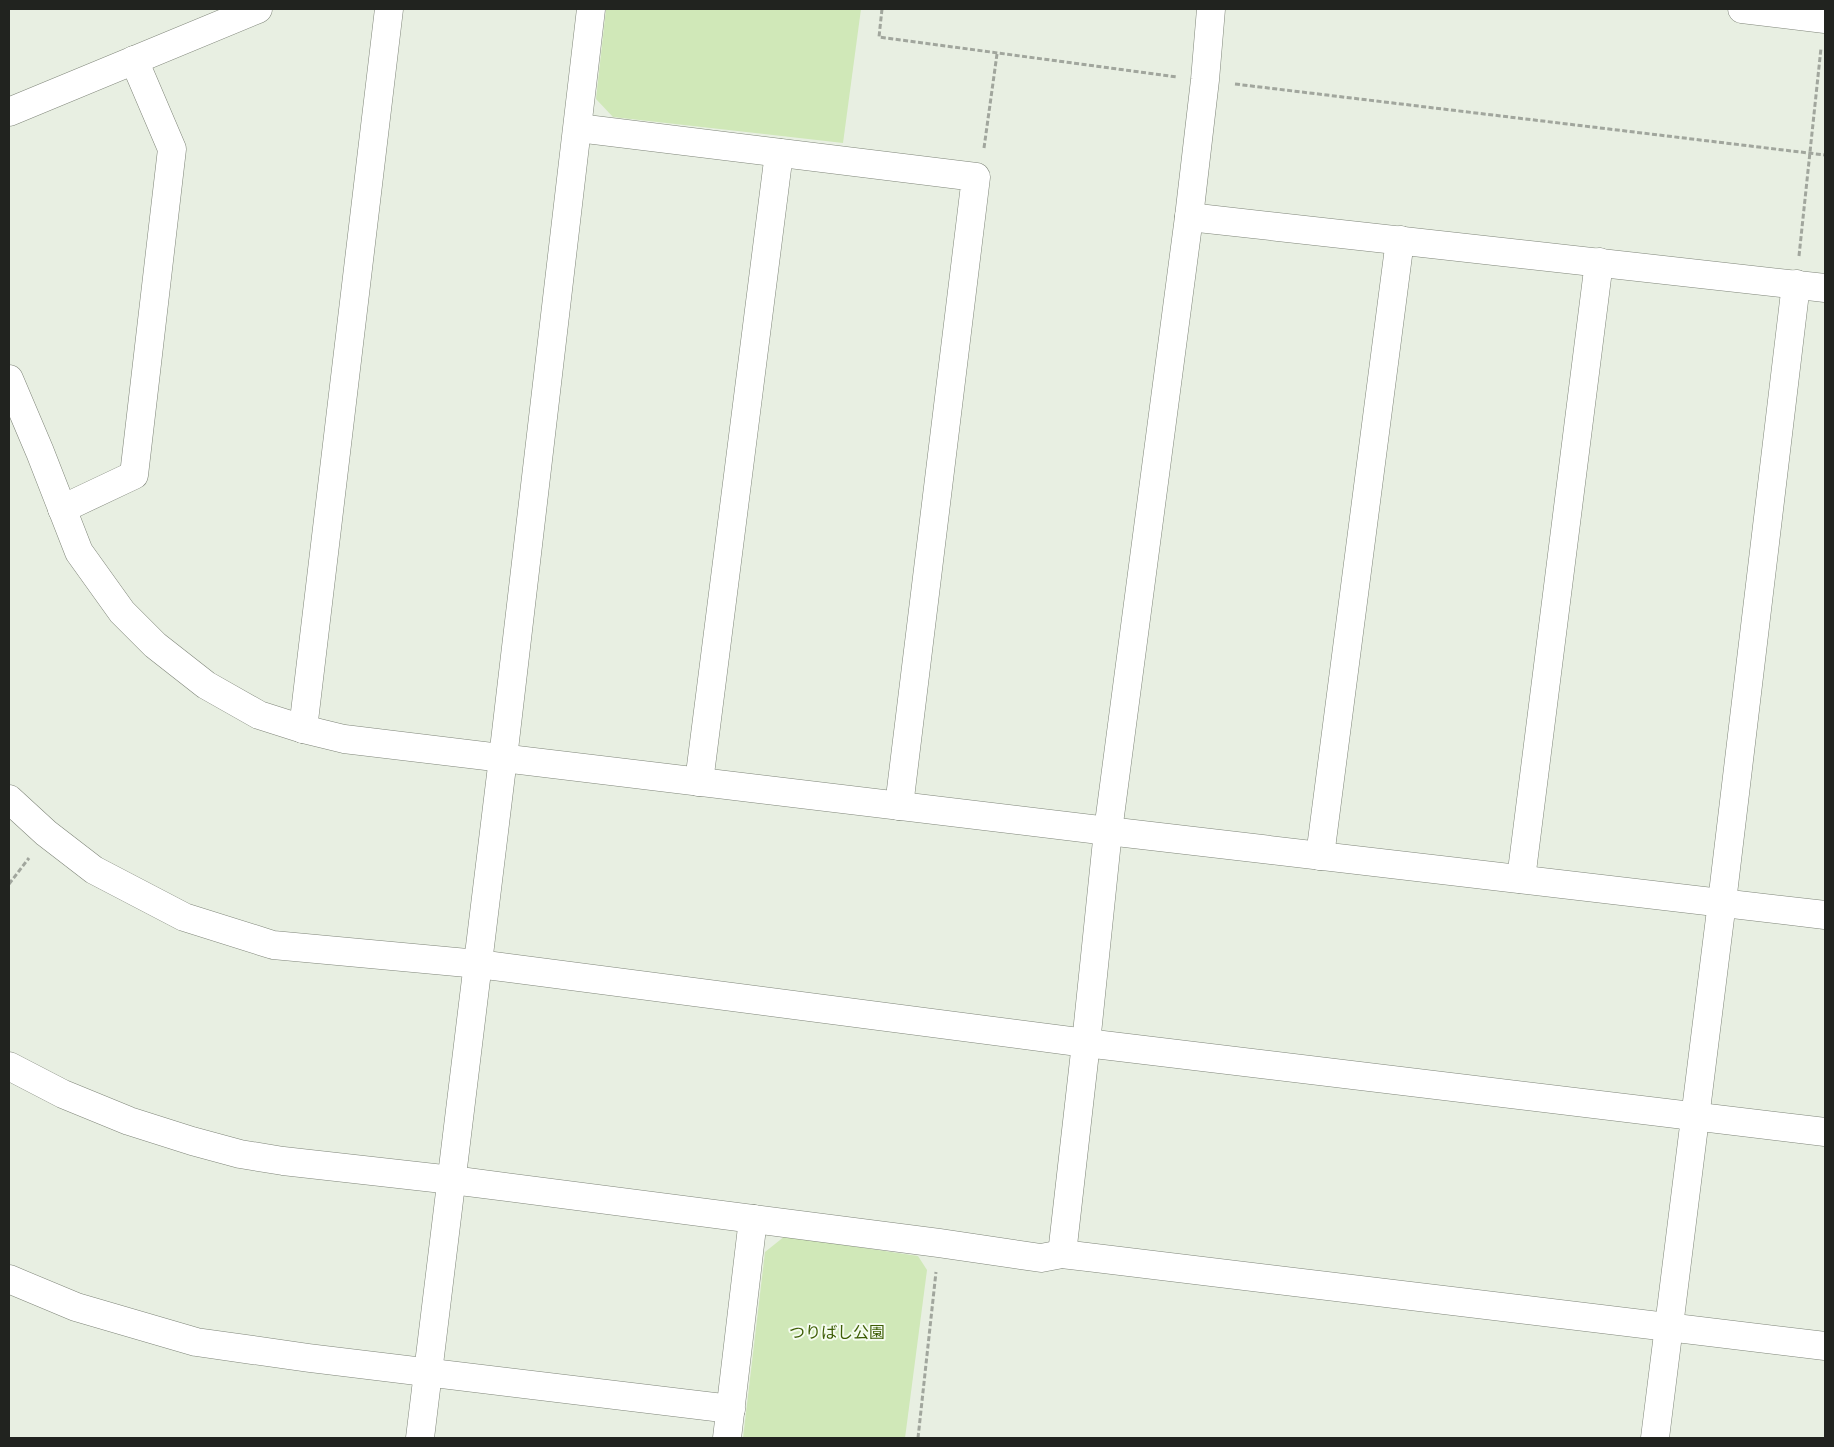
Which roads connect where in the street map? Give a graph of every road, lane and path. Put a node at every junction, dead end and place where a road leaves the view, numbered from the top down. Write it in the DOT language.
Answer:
graph roads {
  1 [pos="258,9"];
  2 [pos="389,9"];
  3 [pos="592,9"];
  4 [pos="882,9"];
  5 [pos="1211,9"];
  6 [pos="1742,9"];
  7 [pos="1825,16"];
  8 [pos="997,54"];
  9 [pos="134,60"];
  10 [pos="1206,80"];
  11 [pos="9,112"];
  12 [pos="578,128"];
  13 [pos="1809,152"];
  14 [pos="779,153"];
  15 [pos="1825,154"];
  16 [pos="976,177"];
  17 [pos="1189,217"];
  18 [pos="1400,240"];
  19 [pos="1599,262"];
  20 [pos="1796,284"];
  21 [pos="1825,288"];
  22 [pos="9,379"];
  23 [pos="62,510"];
  24 [pos="303,729"];
  25 [pos="504,758"];
  26 [pos="699,782"];
  27 [pos="9,799"];
  28 [pos="899,806"];
  29 [pos="1108,832"];
  30 [pos="1320,856"];
  31 [pos="29,858"];
  32 [pos="1521,879"];
  33 [pos="9,884"];
  34 [pos="1722,902"];
  35 [pos="1825,915"];
  36 [pos="478,964"];
  37 [pos="1086,1043"];
  38 [pos="9,1066"];
  39 [pos="1694,1116"];
  40 [pos="1825,1132"];
  41 [pos="452,1180"];
  42 [pos="753,1219"];
  43 [pos="939,1243"];
  44 [pos="1062,1254"];
  45 [pos="9,1279"];
  46 [pos="1668,1327"];
  47 [pos="1825,1346"];
  48 [pos="428,1372"];
  49 [pos="731,1409"];
  50 [pos="420,1438"];
  51 [pos="728,1438"];
  52 [pos="918,1438"];
  53 [pos="1655,1438"];
  1 -- 9 [label="street"];
  2 -- 24 [label="street"];
  3 -- 12 [label="street"];
  4 -- 8 [label="path"];
  5 -- 10 [label="street"];
  6 -- 7 [label="street"];
  7 -- 13 [label="path"];
  8 -- 10 [label="path"];
  8 -- 16 [label="path"];
  9 -- 11 [label="street"];
  9 -- 23 [label="street"];
  10 -- 13 [label="path"];
  10 -- 17 [label="street"];
  12 -- 14 [label="street"];
  12 -- 25 [label="street"];
  13 -- 15 [label="path"];
  13 -- 20 [label="path"];
  14 -- 16 [label="street"];
  14 -- 26 [label="street"];
  16 -- 28 [label="street"];
  17 -- 18 [label="street"];
  17 -- 29 [label="street"];
  18 -- 19 [label="street"];
  18 -- 30 [label="street"];
  19 -- 20 [label="street"];
  19 -- 32 [label="street"];
  20 -- 21 [label="street"];
  20 -- 34 [label="street"];
  22 -- 23 [label="street"];
  23 -- 24 [label="street"];
  24 -- 25 [label="street"];
  25 -- 26 [label="street"];
  25 -- 36 [label="street"];
  26 -- 28 [label="street"];
  27 -- 36 [label="street"];
  28 -- 29 [label="street"];
  29 -- 30 [label="street"];
  29 -- 37 [label="street"];
  30 -- 32 [label="street"];
  31 -- 33 [label="path"];
  32 -- 34 [label="street"];
  34 -- 35 [label="street"];
  34 -- 39 [label="street"];
  36 -- 37 [label="street"];
  36 -- 41 [label="street"];
  37 -- 39 [label="street"];
  37 -- 44 [label="street"];
  38 -- 41 [label="street"];
  39 -- 40 [label="street"];
  39 -- 46 [label="street"];
  41 -- 42 [label="street"];
  41 -- 48 [label="street"];
  42 -- 43 [label="street"];
  42 -- 49 [label="street"];
  43 -- 44 [label="street"];
  43 -- 52 [label="path"];
  44 -- 46 [label="street"];
  45 -- 48 [label="street"];
  46 -- 47 [label="street"];
  46 -- 53 [label="street"];
  48 -- 49 [label="street"];
  48 -- 50 [label="street"];
  49 -- 51 [label="street"];
}
